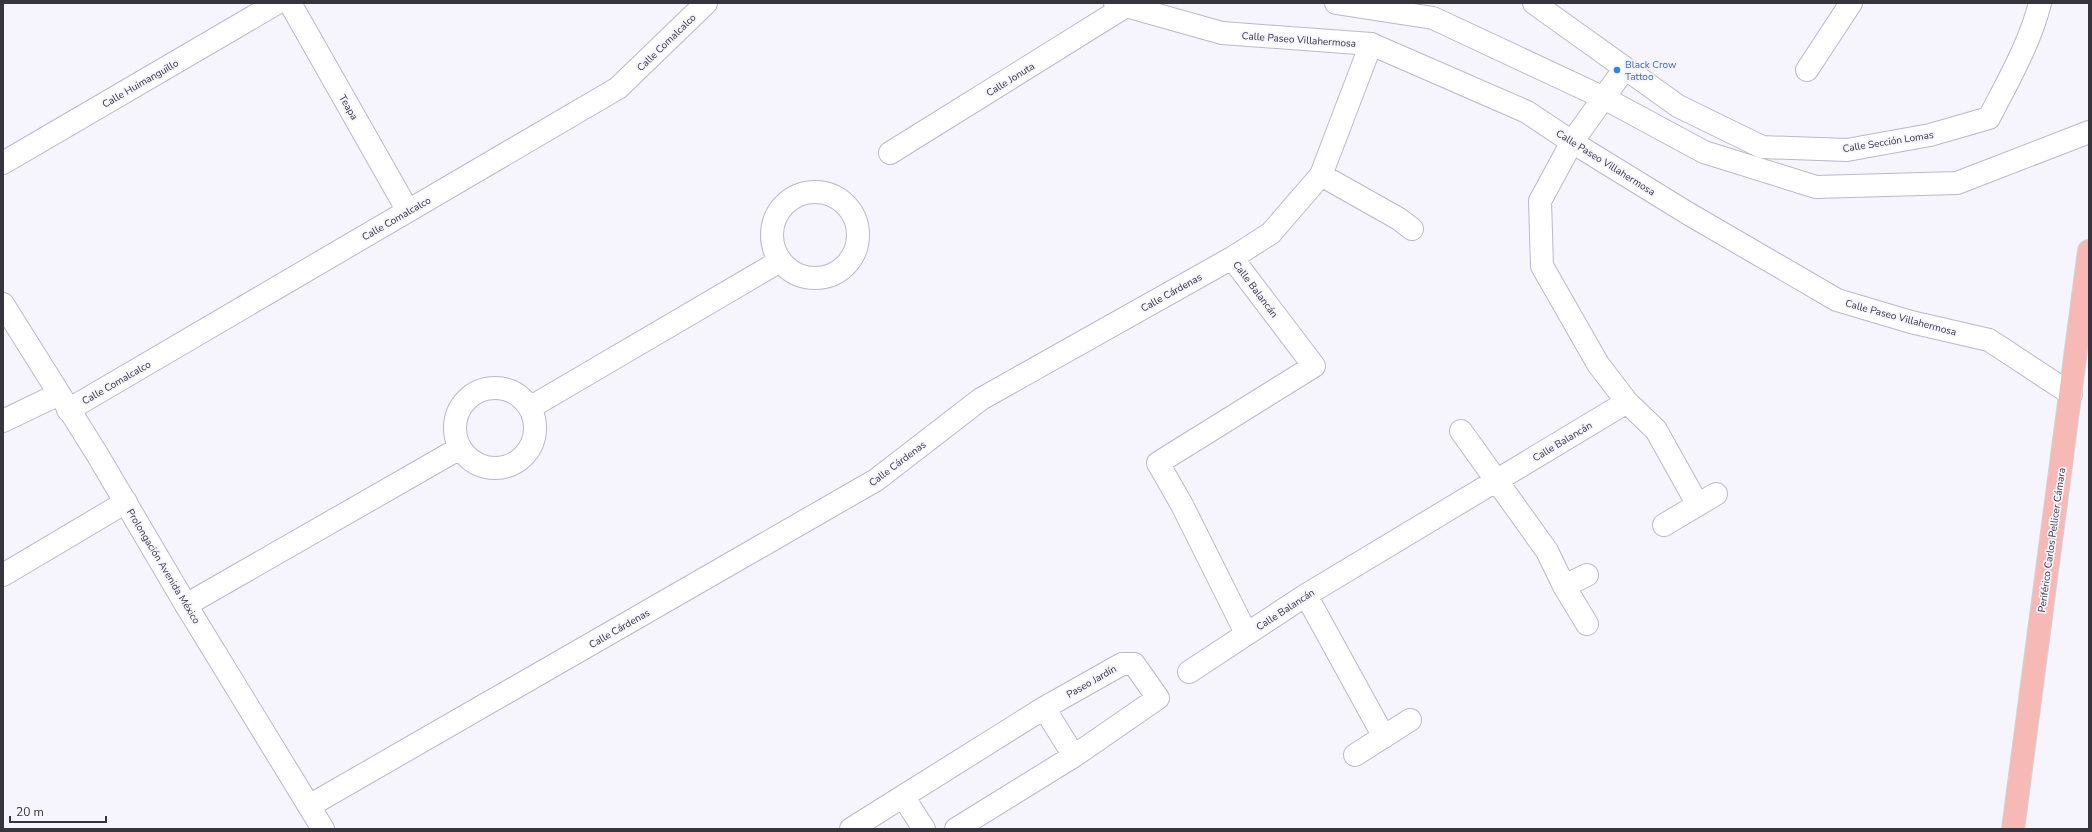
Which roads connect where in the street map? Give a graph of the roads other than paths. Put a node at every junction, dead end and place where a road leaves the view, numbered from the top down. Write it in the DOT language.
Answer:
graph roads {
  1 [pos="277,3"];
  2 [pos="290,3"];
  3 [pos="706,3"];
  4 [pos="1336,3"];
  5 [pos="1534,3"];
  6 [pos="2040,3"];
  7 [pos="1123,4"];
  8 [pos="1846,5"];
  9 [pos="1371,44"];
  10 [pos="1625,68"];
  11 [pos="1807,70"];
  12 [pos="1604,98"];
  13 [pos="2089,132"];
  14 [pos="1572,142"];
  15 [pos="890,153"];
  16 [pos="3,163"];
  17 [pos="1321,175"];
  18 [pos="408,211"];
  19 [pos="1412,229"];
  20 [pos="2089,251"];
  21 [pos="1232,258"];
  22 [pos="780,261"];
  23 [pos="3,304"];
  24 [pos="2071,394"];
  25 [pos="64,402"];
  26 [pos="1627,402"];
  27 [pos="531,407"];
  28 [pos="3,421"];
  29 [pos="1461,431"];
  30 [pos="460,448"];
  31 [pos="1496,481"];
  32 [pos="126,502"];
  33 [pos="1664,525"];
  34 [pos="3,575"];
  35 [pos="1587,575"];
  36 [pos="1564,586"];
  37 [pos="1306,595"];
  38 [pos="186,605"];
  39 [pos="1588,624"];
  40 [pos="1246,633"];
  41 [pos="1189,672"];
  42 [pos="1044,708"];
  43 [pos="1410,720"];
  44 [pos="1384,737"];
  45 [pos="1355,755"];
  46 [pos="1074,756"];
  47 [pos="904,798"];
  48 [pos="309,806"];
  49 [pos="323,829"];
  50 [pos="851,829"];
  51 [pos="924,829"];
  52 [pos="956,829"];
  53 [pos="2013,829"];
  1 -- 16 [label="street, Calle Huimanguillo"];
  2 -- 18 [label="street, Teapa"];
  3 -- 18 [label="street, Calle Comalcalco"];
  4 -- 12 [label="street"];
  5 -- 10 [label="street, Calle Sección Lomas"];
  6 -- 10 [label="street, Calle Sección Lomas"];
  7 -- 9 [label="street, Calle Paseo Villahermosa"];
  7 -- 15 [label="street, Calle Jonuta"];
  8 -- 11 [label="street"];
  9 -- 14 [label="street, Calle Paseo Villahermosa"];
  9 -- 17 [label="street, Calle Cárdenas"];
  10 -- 12 [label="street"];
  12 -- 13 [label="street"];
  12 -- 14 [label="street"];
  14 -- 24 [label="street, Calle Paseo Villahermosa"];
  14 -- 26 [label="street"];
  17 -- 19 [label="street"];
  17 -- 21 [label="street, Calle Cárdenas"];
  18 -- 25 [label="street, Calle Comalcalco"];
  20 -- 24 [label="main road, Periférico Carlos Pellicer Cámara"];
  21 -- 40 [label="street, Calle Balancán"];
  21 -- 48 [label="street, Calle Cárdenas"];
  22 -- 27 [label="street"];
  23 -- 25 [label="street, Prolongación Avenida México"];
  24 -- 53 [label="main road, Periférico Carlos Pellicer Cámara"];
  25 -- 28 [label="street, Calle Comalcalco"];
  25 -- 32 [label="street, Prolongación Avenida México"];
  26 -- 31 [label="street, Calle Balancán"];
  26 -- 33 [label="street"];
  27 -- 30 [label="street"];
  27 -- 30 [label="street"];
  29 -- 31 [label="street"];
  30 -- 38 [label="street"];
  31 -- 36 [label="street"];
  31 -- 37 [label="street, Calle Balancán"];
  32 -- 34 [label="street"];
  32 -- 38 [label="street, Prolongación Avenida México"];
  35 -- 36 [label="street"];
  36 -- 39 [label="street"];
  37 -- 40 [label="street, Calle Balancán"];
  37 -- 44 [label="street"];
  38 -- 48 [label="street, Prolongación Avenida México"];
  40 -- 41 [label="street, Calle Balancán"];
  42 -- 46 [label="street"];
  42 -- 46 [label="street, Paseo Jardín"];
  42 -- 47 [label="street, Paseo Jardín"];
  43 -- 44 [label="street"];
  44 -- 45 [label="street"];
  46 -- 52 [label="street, Paseo Jardín"];
  47 -- 50 [label="street, Paseo Jardín"];
  47 -- 51 [label="street"];
  48 -- 49 [label="street, Prolongación Avenida México"];
}
